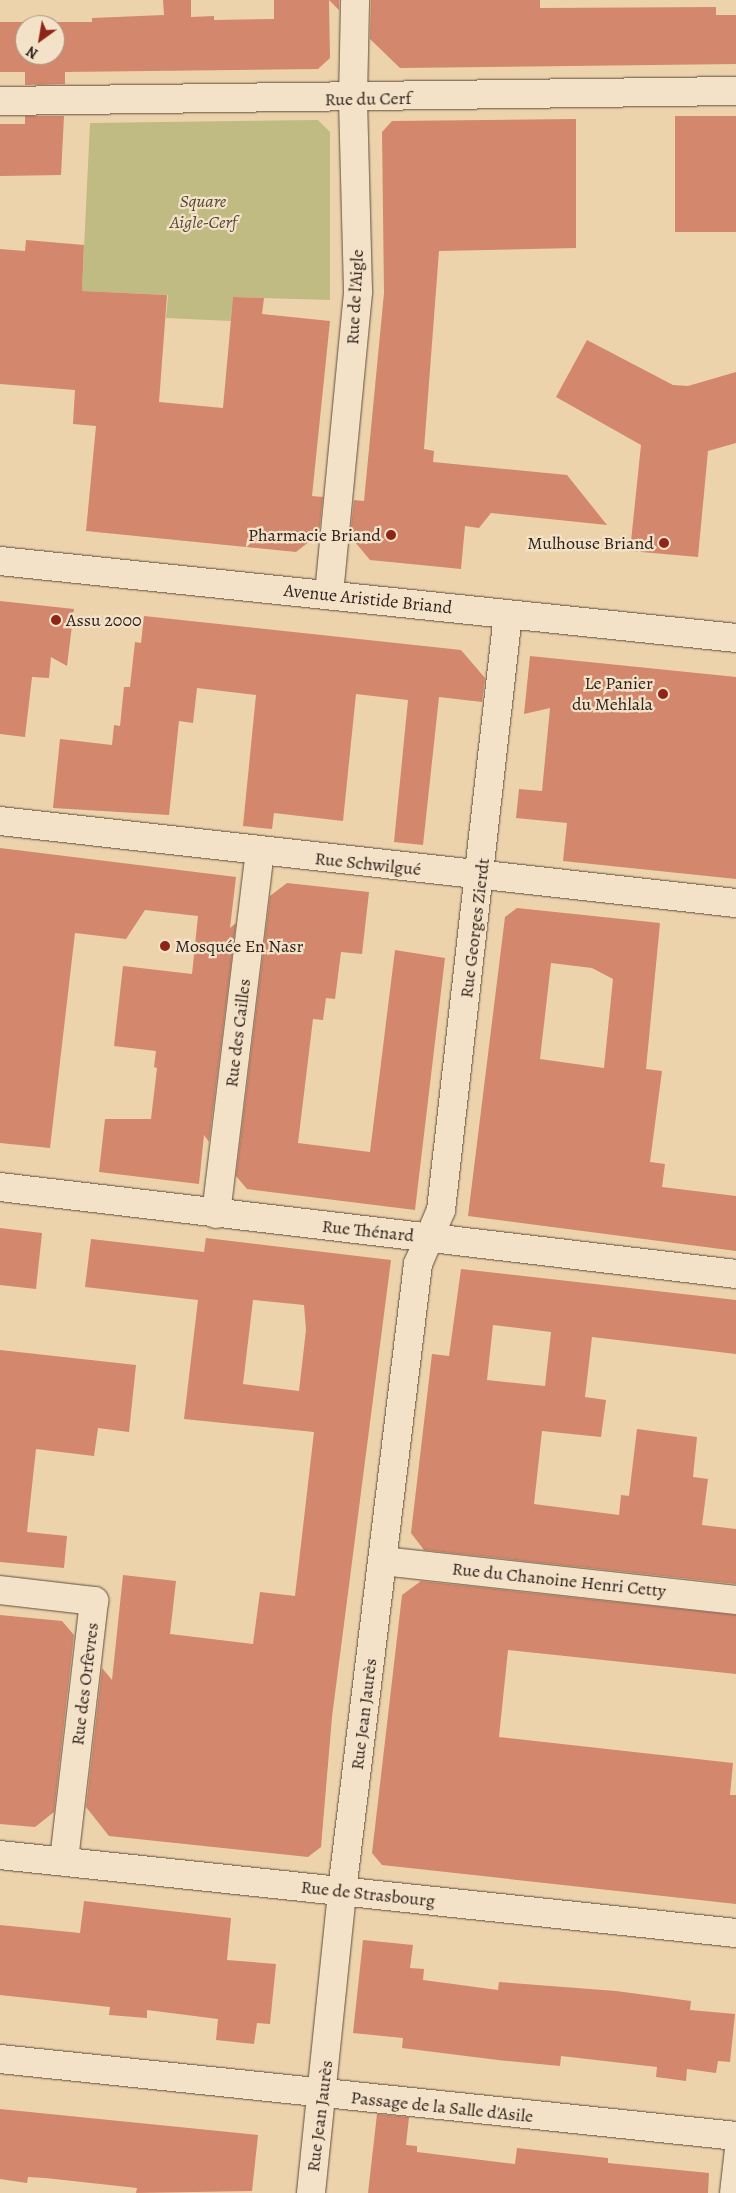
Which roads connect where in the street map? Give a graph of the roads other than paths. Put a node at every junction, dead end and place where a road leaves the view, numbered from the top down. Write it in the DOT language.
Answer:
graph roads {
  1 [pos="355,0"];
  2 [pos="736,91"];
  3 [pos="354,99"];
  4 [pos="0,100"];
  5 [pos="0,562"];
  6 [pos="328,594"];
  7 [pos="508,615"];
  8 [pos="736,638"];
  9 [pos="0,821"];
  10 [pos="260,852"];
  11 [pos="481,877"];
  12 [pos="736,903"];
  13 [pos="0,1187"];
  14 [pos="216,1214"];
  15 [pos="430,1238"];
  16 [pos="736,1274"];
  17 [pos="383,1561"];
  18 [pos="0,1590"];
  19 [pos="736,1600"];
  20 [pos="0,1855"];
  21 [pos="64,1862"];
  22 [pos="342,1891"];
  23 [pos="736,1934"];
  24 [pos="0,2058"];
  25 [pos="323,2095"];
  26 [pos="736,2136"];
  27 [pos="736,2140"];
  28 [pos="311,2193"];
  29 [pos="730,2193"];
  1 -- 3 [label="street, Rue de l'Aigle"];
  2 -- 3 [label="street, Rue du Cerf"];
  3 -- 4 [label="street, Rue du Cerf"];
  3 -- 6 [label="street, Rue de l'Aigle"];
  5 -- 6 [label="street, Avenue Aristide Briand"];
  6 -- 7 [label="street, Avenue Aristide Briand"];
  7 -- 8 [label="street, Avenue Aristide Briand"];
  7 -- 11 [label="street, Rue Georges Zierdt"];
  9 -- 10 [label="street, Rue Schwilgué"];
  10 -- 11 [label="street, Rue Schwilgué"];
  10 -- 14 [label="street, Rue des Cailles"];
  11 -- 12 [label="street, Rue Schwilgué"];
  11 -- 15 [label="street, Rue Georges Zierdt"];
  13 -- 14 [label="street, Rue Thénard"];
  14 -- 15 [label="street, Rue Thénard"];
  15 -- 16 [label="street, Rue Thénard"];
  15 -- 17 [label="street, Rue Jean Jaurès"];
  17 -- 19 [label="street, Rue du Chanoine Henri Cetty"];
  17 -- 22 [label="street, Rue Jean Jaurès"];
  18 -- 21 [label="street, Rue des Orfèvres"];
  20 -- 21 [label="street, Rue de Strasbourg"];
  21 -- 22 [label="street, Rue de Strasbourg"];
  22 -- 23 [label="street, Rue de Strasbourg"];
  22 -- 25 [label="street, Rue Jean Jaurès"];
  24 -- 25 [label="street, Passage de la Salle d'Asile"];
  25 -- 26 [label="street, Passage de la Salle d'Asile"];
  25 -- 28 [label="street, Rue Jean Jaurès"];
  27 -- 29 [label="lane"];
}
